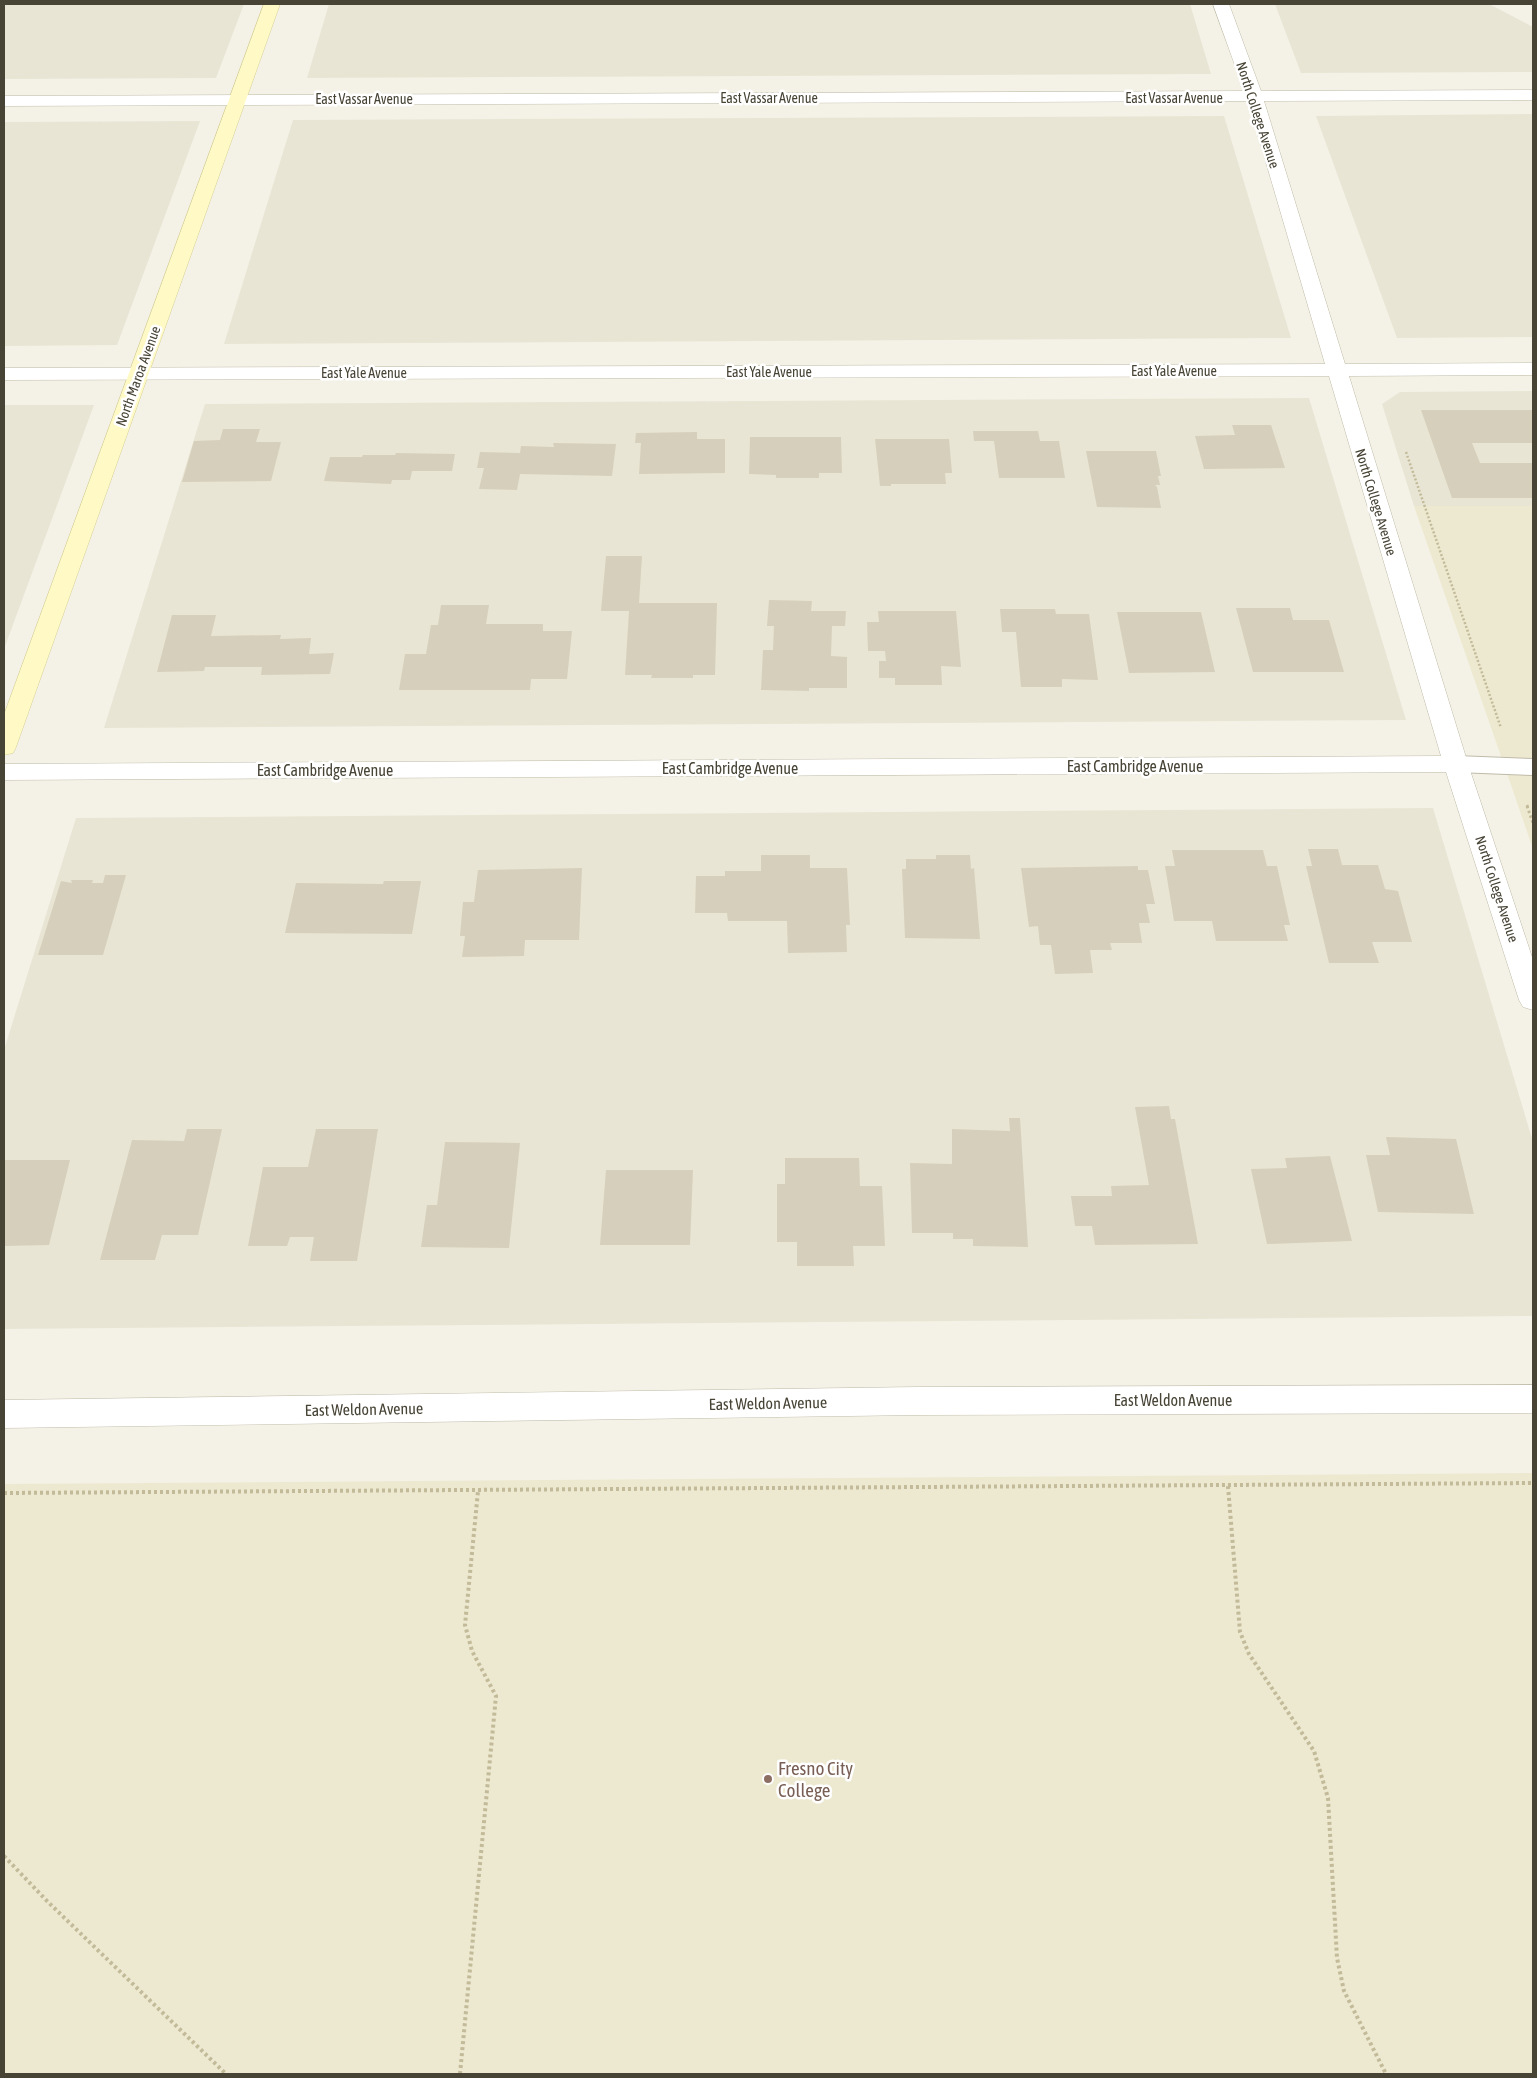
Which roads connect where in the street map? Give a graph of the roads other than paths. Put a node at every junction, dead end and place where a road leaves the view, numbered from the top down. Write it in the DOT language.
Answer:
graph roads {
  1 [pos="272,4"];
  2 [pos="1220,4"];
  3 [pos="1533,95"];
  4 [pos="1255,98"];
  5 [pos="237,99"];
  6 [pos="4,101"];
  7 [pos="1533,369"];
  8 [pos="1335,370"];
  9 [pos="140,373"];
  10 [pos="4,374"];
  11 [pos="4,747"];
  12 [pos="1456,764"];
  13 [pos="1524,767"];
  14 [pos="4,772"];
  15 [pos="1533,1000"];
  16 [pos="1533,1399"];
  17 [pos="4,1414"];
  1 -- 5 [label="main road, North Maroa Avenue"];
  2 -- 4 [label="street, North College Avenue"];
  3 -- 4 [label="street, East Vassar Avenue"];
  4 -- 5 [label="street, East Vassar Avenue"];
  4 -- 8 [label="street, North College Avenue"];
  5 -- 6 [label="street, East Vassar Avenue"];
  5 -- 9 [label="main road, North Maroa Avenue"];
  7 -- 8 [label="street, East Yale Avenue"];
  8 -- 9 [label="street, East Yale Avenue"];
  8 -- 12 [label="street, North College Avenue"];
  9 -- 10 [label="street, East Yale Avenue"];
  9 -- 11 [label="main road, North Maroa Avenue"];
  12 -- 13 [label="lane"];
  12 -- 14 [label="street, East Cambridge Avenue"];
  12 -- 15 [label="street, North College Avenue"];
  16 -- 17 [label="street, East Weldon Avenue"];
}
